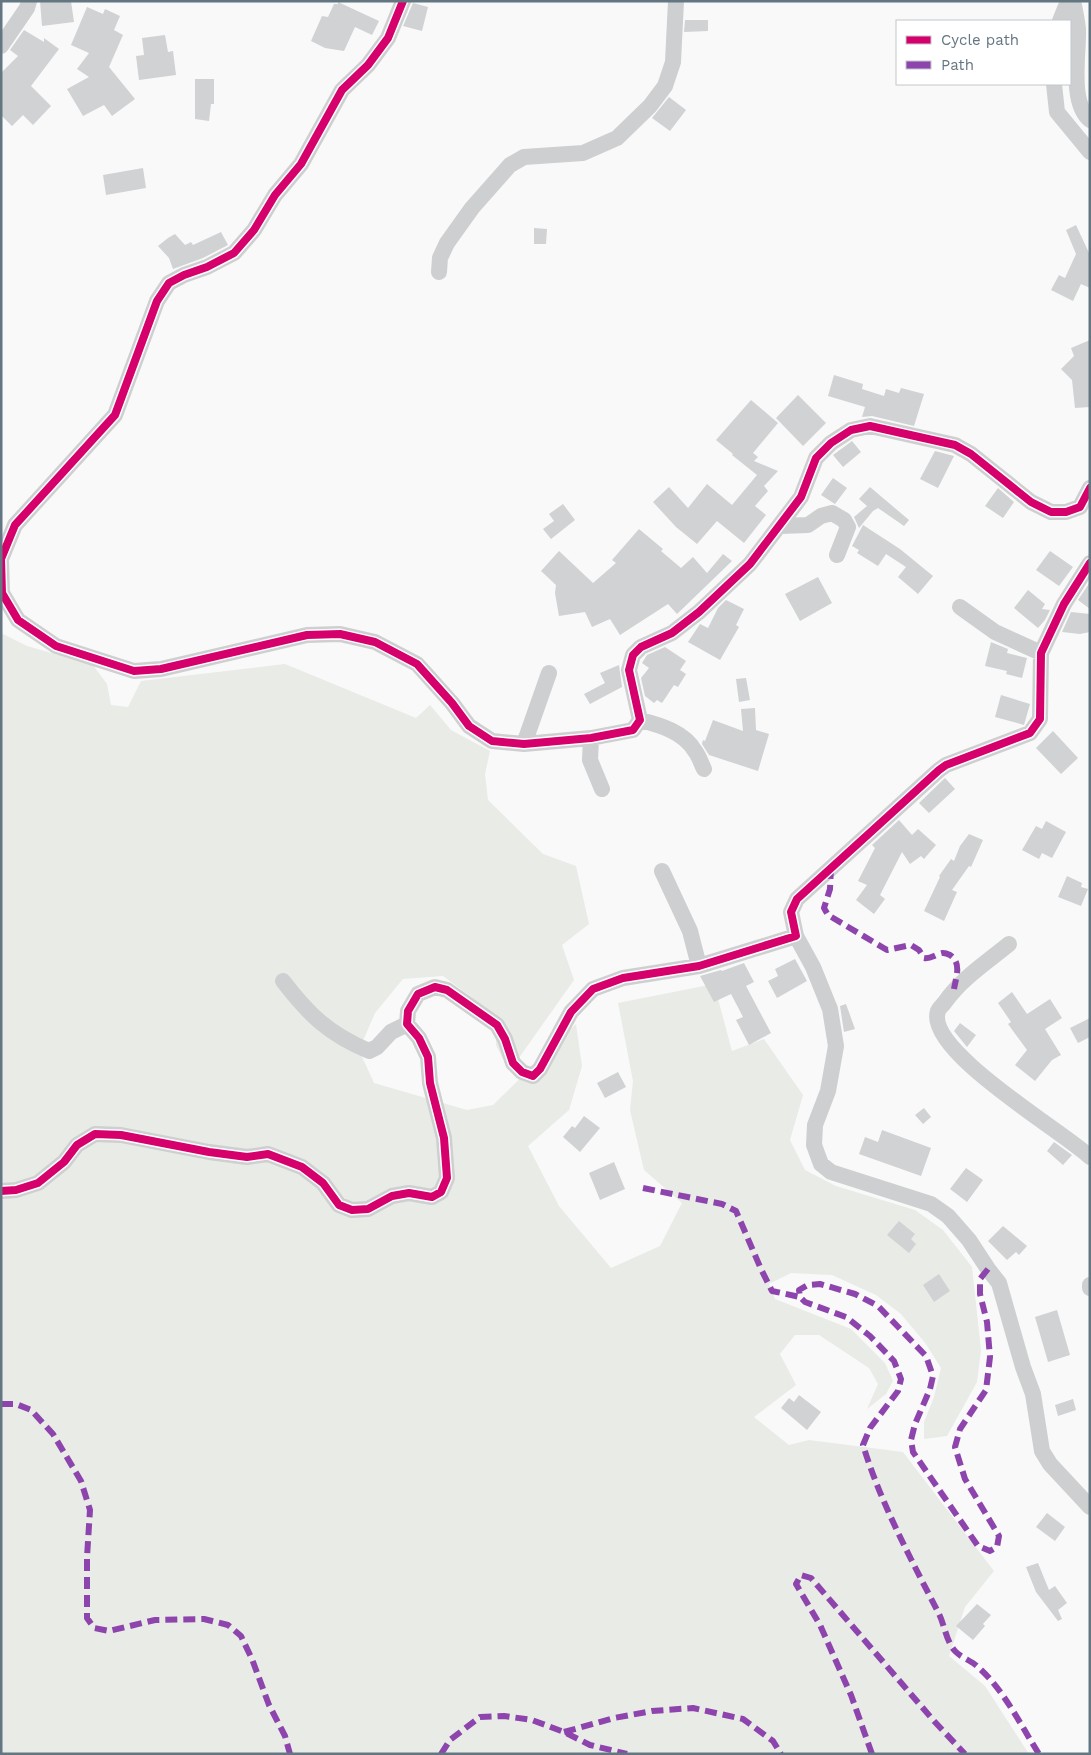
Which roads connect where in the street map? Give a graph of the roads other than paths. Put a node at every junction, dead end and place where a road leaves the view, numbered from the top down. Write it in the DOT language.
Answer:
graph roads {
  1 [pos="28,1"];
  2 [pos="403,1"];
  3 [pos="676,1"];
  4 [pos="1068,1"];
  5 [pos="1073,1"];
  6 [pos="1060,20"];
  7 [pos="1,46"];
  8 [pos="1054,85"];
  9 [pos="1090,120"];
  10 [pos="1090,152"];
  11 [pos="439,272"];
  12 [pos="1090,488"];
  13 [pos="1085,508"];
  14 [pos="780,526"];
  15 [pos="838,555"];
  16 [pos="1090,563"];
  17 [pos="960,607"];
  18 [pos="1041,653"];
  19 [pos="549,673"];
  20 [pos="640,720"];
  21 [pos="591,738"];
  22 [pos="524,744"];
  23 [pos="704,769"];
  24 [pos="602,789"];
  25 [pos="662,871"];
  26 [pos="796,936"];
  27 [pos="1009,944"];
  28 [pos="699,966"];
  29 [pos="283,982"];
  30 [pos="407,1024"];
  31 [pos="1090,1156"];
  32 [pos="1,1191"];
  33 [pos="1090,1507"];
  1 -- 7 [label="street"];
  2 -- 22 [label="street"];
  3 -- 11 [label="street"];
  4 -- 6 [label="street"];
  5 -- 9 [label="street"];
  8 -- 10 [label="street"];
  12 -- 13 [label="street"];
  13 -- 14 [label="street"];
  14 -- 15 [label="street"];
  14 -- 20 [label="street"];
  16 -- 18 [label="street"];
  17 -- 18 [label="street"];
  18 -- 26 [label="street"];
  19 -- 22 [label="street"];
  20 -- 21 [label="street"];
  20 -- 23 [label="street"];
  21 -- 22 [label="street"];
  21 -- 24 [label="street"];
  25 -- 28 [label="street"];
  26 -- 28 [label="street"];
  26 -- 33 [label="street"];
  27 -- 31 [label="street"];
  28 -- 30 [label="street"];
  29 -- 30 [label="street"];
  30 -- 32 [label="street"];
}
